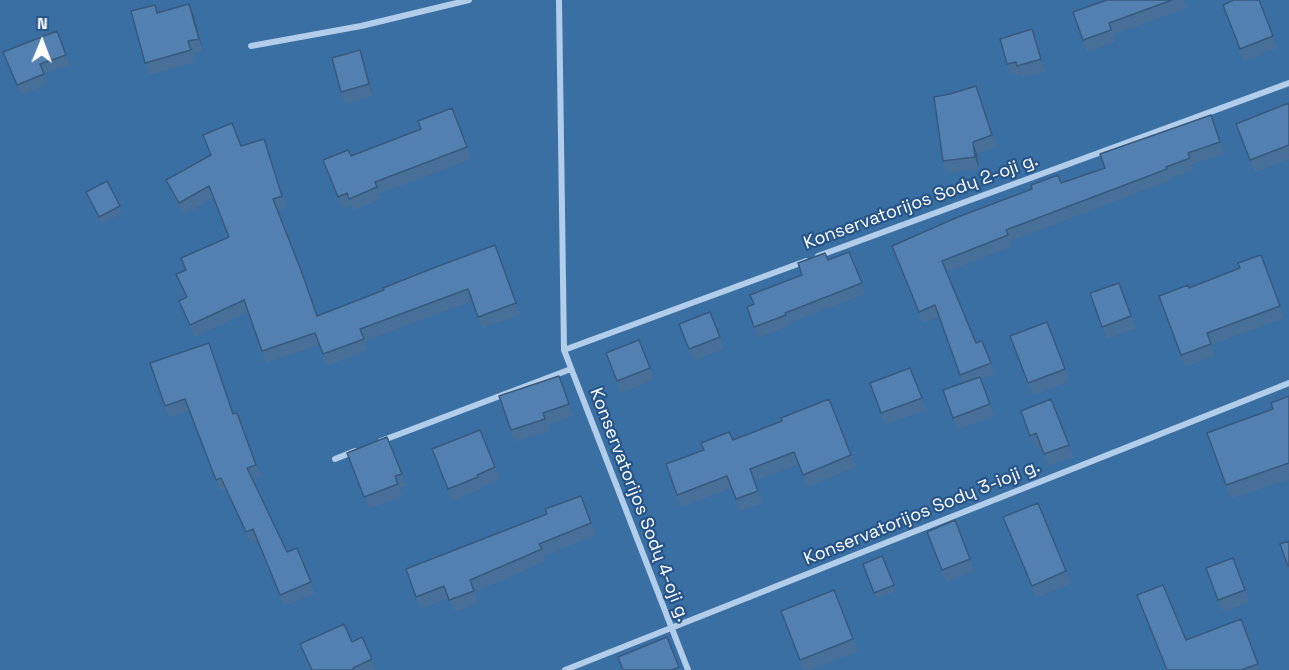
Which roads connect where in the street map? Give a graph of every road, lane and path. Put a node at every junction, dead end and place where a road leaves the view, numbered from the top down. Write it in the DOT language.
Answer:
graph roads {
  1 [pos="469,0"];
  2 [pos="559,0"];
  3 [pos="251,46"];
  4 [pos="1289,83"];
  5 [pos="564,350"];
  6 [pos="571,369"];
  7 [pos="1289,383"];
  8 [pos="378,442"];
  9 [pos="367,447"];
  10 [pos="335,459"];
  11 [pos="670,628"];
  12 [pos="565,670"];
  13 [pos="688,670"];
  1 -- 3 [label="street"];
  2 -- 5 [label="street, Konservatorijos Sodų 4-oji g."];
  4 -- 5 [label="street, Konservatorijos Sodų 2-oji g."];
  5 -- 6 [label="street, Konservatorijos Sodų 4-oji g."];
  6 -- 8 [label="street"];
  6 -- 11 [label="street, Konservatorijos Sodų 4-oji g."];
  7 -- 11 [label="street, Konservatorijos Sodų 3-ioji g."];
  9 -- 10 [label="street"];
  11 -- 12 [label="street, Konservatorijos Sodų 3-ioji g."];
  11 -- 13 [label="street, Konservatorijos Sodų 4-oji g."];
}
